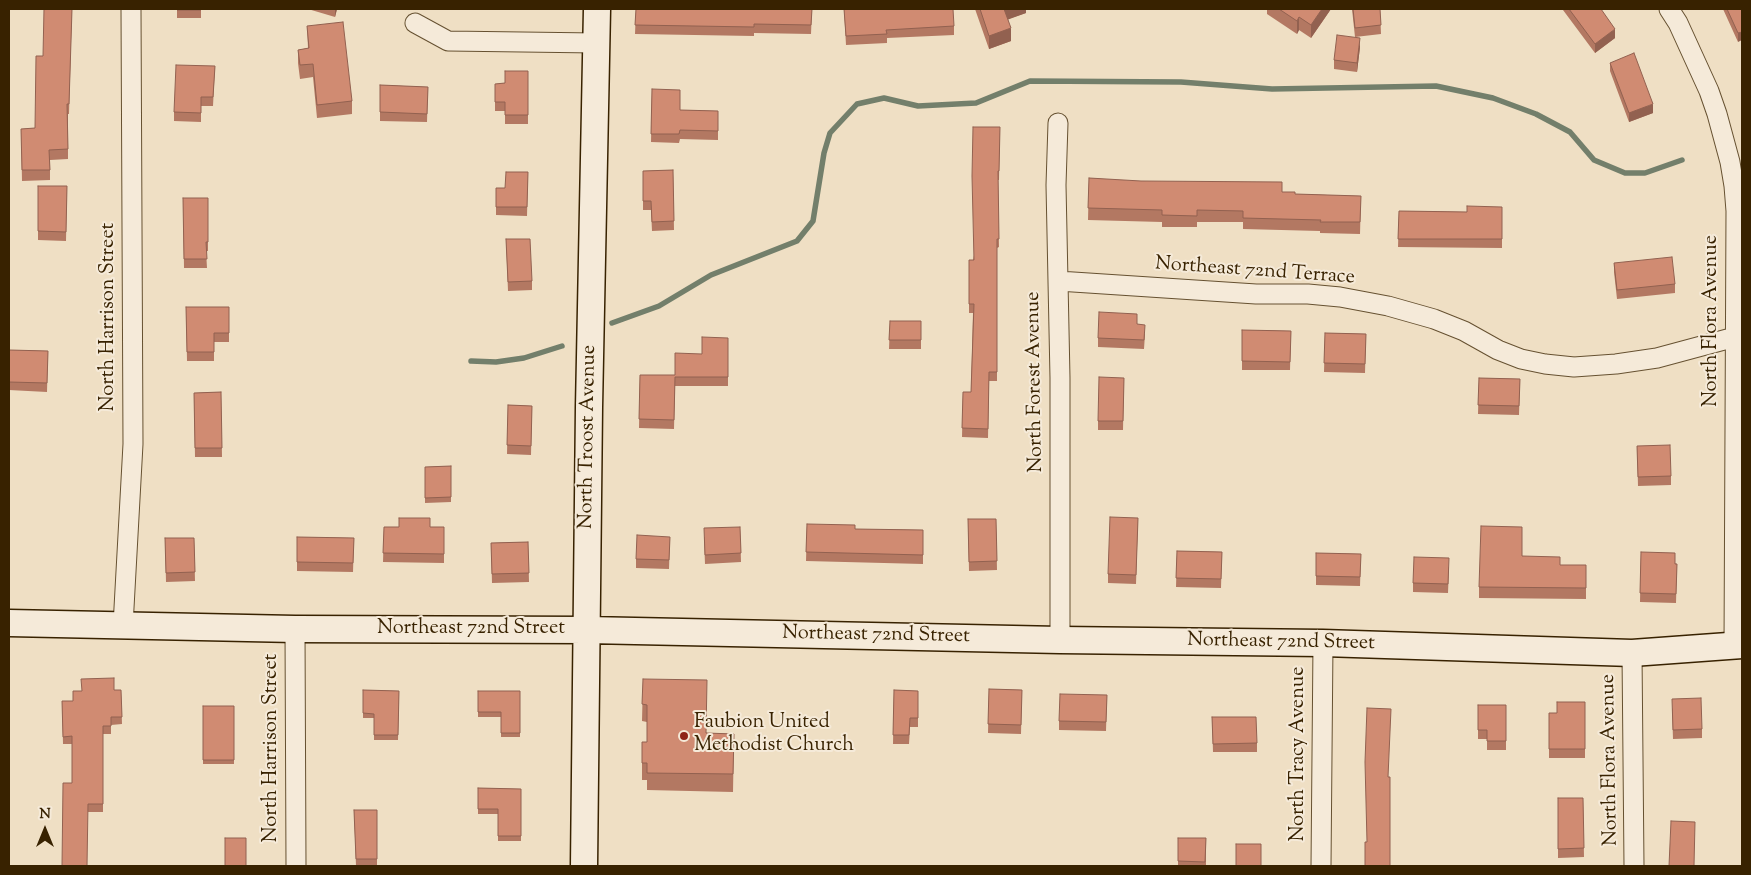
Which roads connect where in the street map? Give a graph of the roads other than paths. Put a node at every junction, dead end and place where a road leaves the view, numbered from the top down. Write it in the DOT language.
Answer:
graph roads {
  1 [pos="131,9"];
  2 [pos="597,9"];
  3 [pos="1669,9"];
  4 [pos="415,23"];
  5 [pos="596,43"];
  6 [pos="1058,123"];
  7 [pos="1058,281"];
  8 [pos="1735,337"];
  9 [pos="9,623"];
  10 [pos="123,626"];
  11 [pos="295,629"];
  12 [pos="588,630"];
  13 [pos="1060,640"];
  14 [pos="1323,643"];
  15 [pos="1738,645"];
  16 [pos="1632,653"];
  17 [pos="296,866"];
  18 [pos="584,866"];
  19 [pos="1321,866"];
  20 [pos="1634,866"];
  1 -- 10 [label="street, North Harrison Street"];
  2 -- 5 [label="main road, North Troost Avenue"];
  3 -- 8 [label="street, North Flora Avenue"];
  4 -- 5 [label="street"];
  5 -- 12 [label="main road, North Troost Avenue"];
  6 -- 7 [label="street, North Forest Avenue"];
  7 -- 8 [label="street, Northeast 72nd Terrace"];
  7 -- 13 [label="street, North Forest Avenue"];
  8 -- 15 [label="street, North Flora Avenue"];
  9 -- 10 [label="main road, Northeast 72nd Street"];
  10 -- 11 [label="main road, Northeast 72nd Street"];
  11 -- 12 [label="main road, Northeast 72nd Street"];
  11 -- 17 [label="street, North Harrison Street"];
  12 -- 13 [label="main road, Northeast 72nd Street"];
  12 -- 18 [label="main road, North Troost Avenue"];
  13 -- 14 [label="main road, Northeast 72nd Street"];
  14 -- 16 [label="main road, Northeast 72nd Street"];
  14 -- 19 [label="street, North Tracy Avenue"];
  15 -- 16 [label="main road, Northeast 72nd Street"];
  16 -- 20 [label="street, North Flora Avenue"];
}
